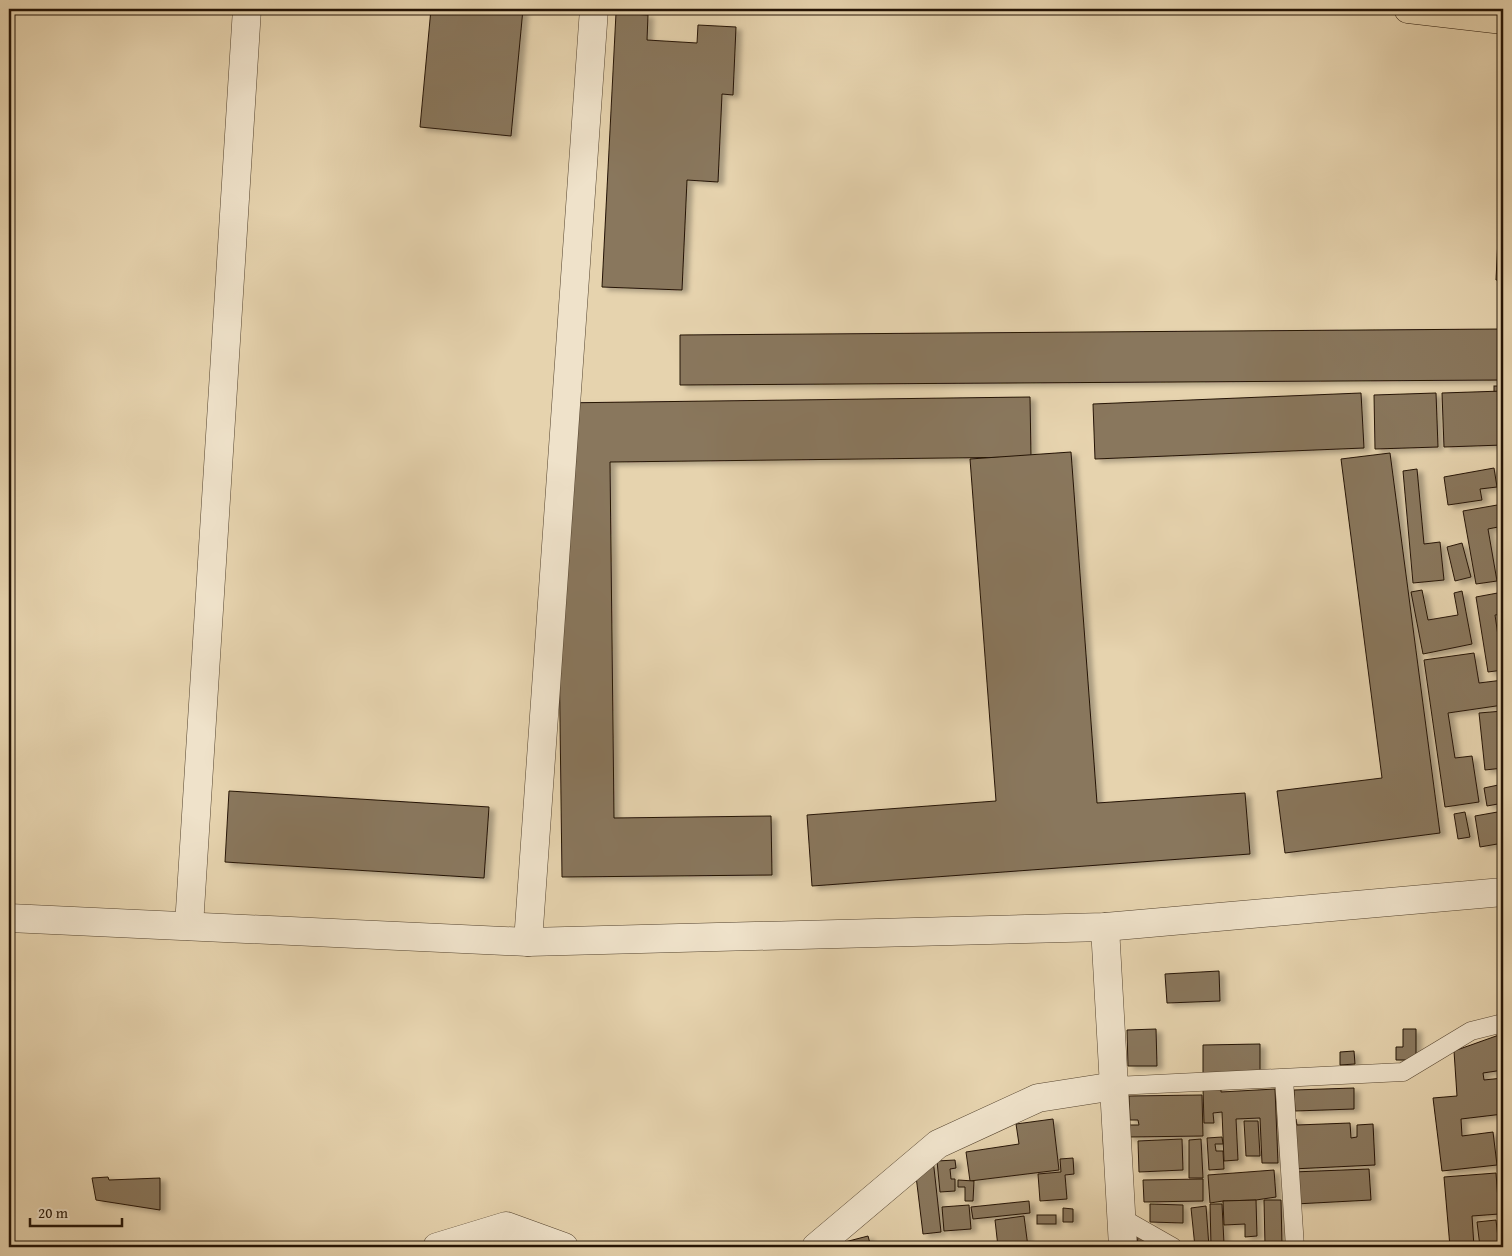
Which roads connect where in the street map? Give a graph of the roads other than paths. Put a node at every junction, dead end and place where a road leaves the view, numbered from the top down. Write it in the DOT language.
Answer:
graph roads {
  1 [pos="247,9"];
  2 [pos="594,9"];
  3 [pos="1408,9"];
  4 [pos="1503,20"];
  5 [pos="1503,892"];
  6 [pos="9,918"];
  7 [pos="189,926"];
  8 [pos="1105,927"];
  9 [pos="528,942"];
  10 [pos="1503,1023"];
  11 [pos="1284,1079"];
  12 [pos="1115,1086"];
  13 [pos="1122,1218"];
  14 [pos="437,1247"];
  15 [pos="564,1247"];
  16 [pos="816,1247"];
  17 [pos="1123,1247"];
  18 [pos="1173,1247"];
  19 [pos="1295,1247"];
  1 -- 7 [label="street"];
  2 -- 9 [label="street"];
  3 -- 4 [label="highway"];
  5 -- 8 [label="street"];
  6 -- 7 [label="street"];
  7 -- 9 [label="street"];
  8 -- 9 [label="street"];
  8 -- 12 [label="street"];
  10 -- 11 [label="lane"];
  11 -- 12 [label="lane"];
  11 -- 19 [label="lane"];
  12 -- 13 [label="street"];
  12 -- 16 [label="street"];
  13 -- 17 [label="street"];
  13 -- 18 [label="lane"];
  14 -- 15 [label="street"];
}
